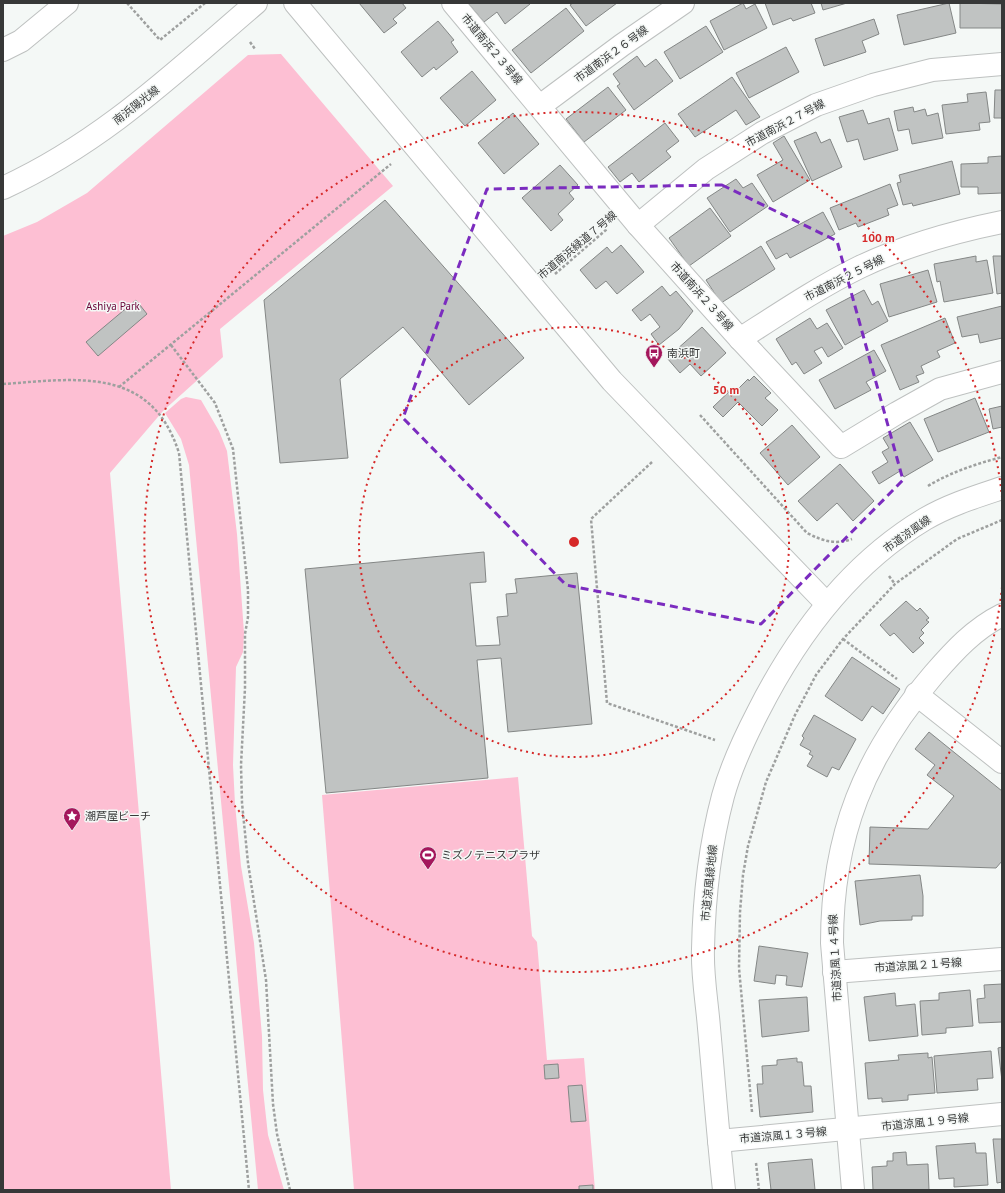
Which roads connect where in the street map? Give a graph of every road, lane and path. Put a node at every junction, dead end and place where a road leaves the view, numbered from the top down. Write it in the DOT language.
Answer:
graph roads {
  1 [pos="67,3"];
  2 [pos="127,3"];
  3 [pos="205,3"];
  4 [pos="256,3"];
  5 [pos="295,3"];
  6 [pos="453,3"];
  7 [pos="683,3"];
  8 [pos="3,50"];
  9 [pos="1002,64"];
  10 [pos="540,106"];
  11 [pos="391,164"];
  12 [pos="3,188"];
  13 [pos="633,218"];
  14 [pos="1002,222"];
  15 [pos="536,290"];
  16 [pos="740,339"];
  17 [pos="171,345"];
  18 [pos="1002,372"];
  19 [pos="3,384"];
  20 [pos="119,387"];
  21 [pos="700,415"];
  22 [pos="1002,457"];
  23 [pos="652,462"];
  24 [pos="1002,488"];
  25 [pos="921,490"];
  26 [pos="1002,520"];
  27 [pos="856,538"];
  28 [pos="826,604"];
  29 [pos="1002,615"];
  30 [pos="843,639"];
  31 [pos="916,694"];
  32 [pos="715,740"];
  33 [pos="1002,762"];
  34 [pos="1002,959"];
  35 [pos="834,972"];
  36 [pos="1002,1114"];
  37 [pos="848,1129"];
  38 [pos="753,1138"];
  39 [pos="719,1141"];
  40 [pos="249,1190"];
  41 [pos="290,1190"];
  42 [pos="724,1190"];
  43 [pos="759,1190"];
  44 [pos="853,1190"];
  1 -- 8 [label="street"];
  2 -- 3 [label="path"];
  4 -- 12 [label="street, 南浜陽光線"];
  5 -- 15 [label="street"];
  6 -- 10 [label="street, 市道南浜２３号線"];
  7 -- 10 [label="street, 市道南浜２６号線"];
  9 -- 13 [label="street, 市道南浜２７号線"];
  10 -- 13 [label="street, 市道南浜２３号線"];
  11 -- 17 [label="path"];
  13 -- 15 [label="path, 市道南浜緑道７号線"];
  13 -- 16 [label="street, 市道南浜２３号線"];
  14 -- 16 [label="street, 市道南浜２５号線"];
  15 -- 28 [label="street"];
  16 -- 18 [label="street, 市道南浜２３号線"];
  17 -- 20 [label="path"];
  17 -- 41 [label="path"];
  19 -- 20 [label="path"];
  20 -- 40 [label="path"];
  21 -- 27 [label="path"];
  22 -- 25 [label="path"];
  23 -- 32 [label="path"];
  24 -- 28 [label="street, 市道涼風線"];
  26 -- 30 [label="path"];
  28 -- 39 [label="street, 市道涼風緑地線"];
  29 -- 31 [label="street, 市道涼風１４号線"];
  30 -- 31 [label="path"];
  30 -- 38 [label="path"];
  31 -- 33 [label="street"];
  31 -- 35 [label="street, 市道涼風１４号線"];
  34 -- 35 [label="street, 市道涼風２１号線"];
  35 -- 37 [label="street, 市道涼風１４号線"];
  36 -- 37 [label="street, 市道涼風１９号線"];
  37 -- 38 [label="street, 市道涼風１３号線"];
  37 -- 44 [label="street, 市道涼風１４号線"];
  38 -- 39 [label="street, 市道涼風１３号線"];
  38 -- 43 [label="path"];
  39 -- 42 [label="street, 市道涼風緑地線"];
}
